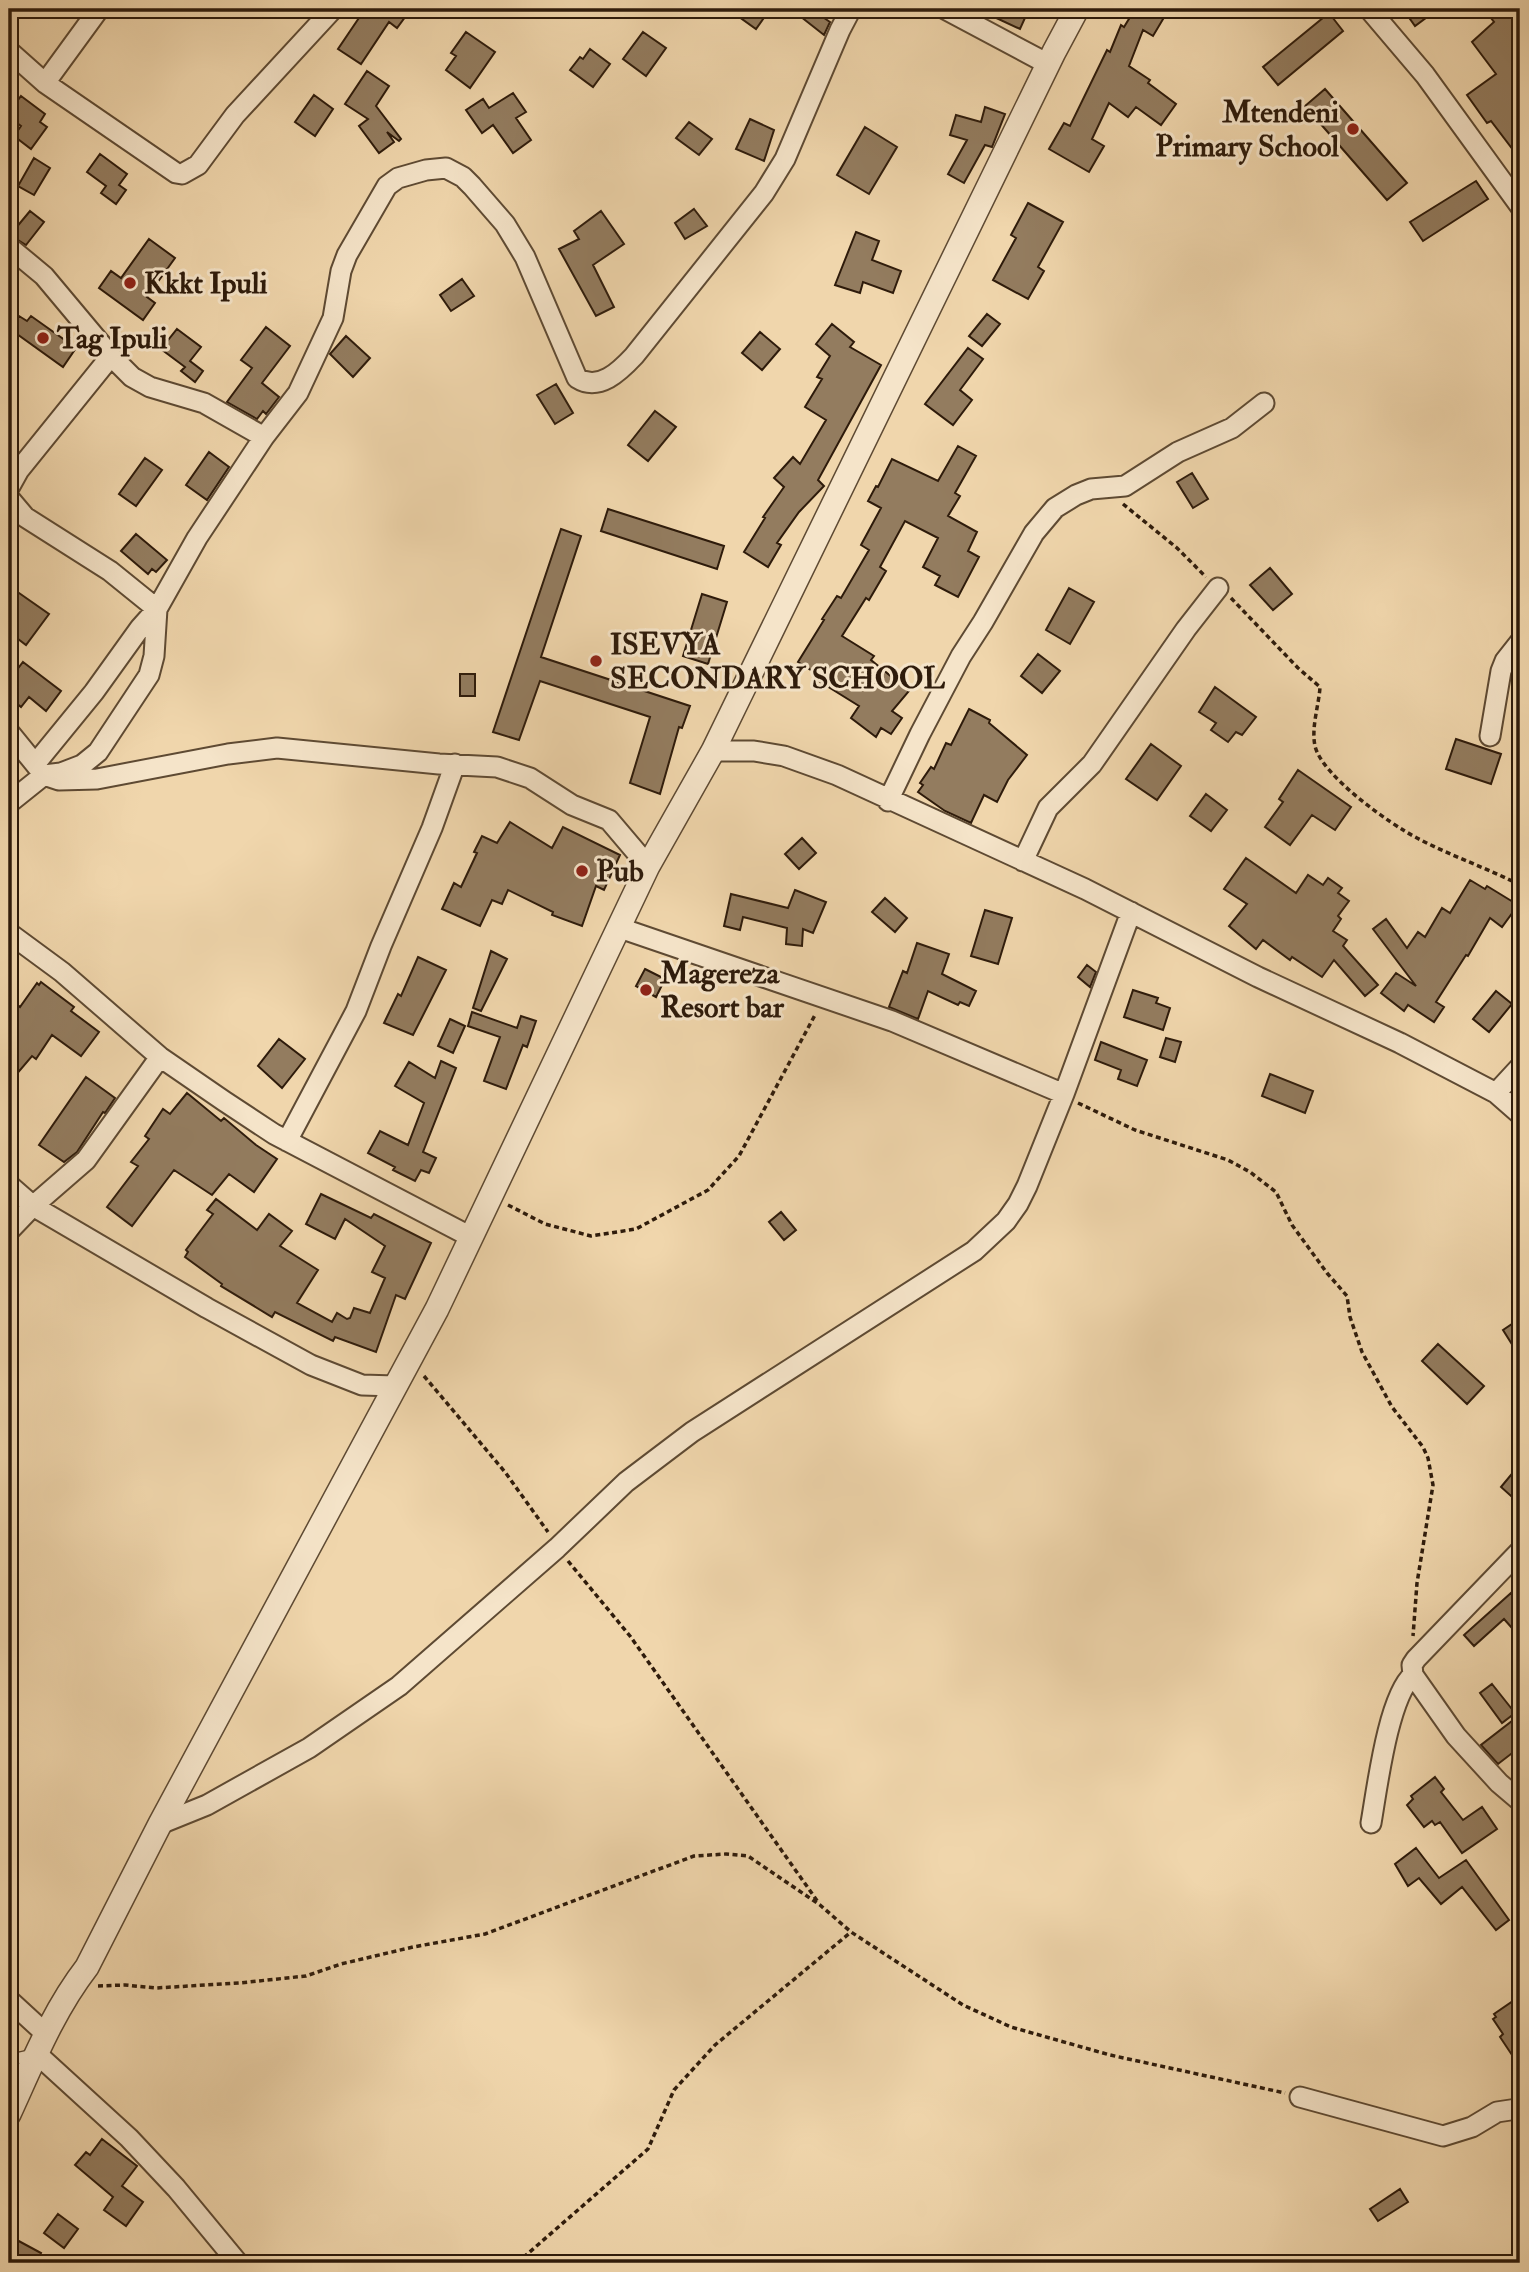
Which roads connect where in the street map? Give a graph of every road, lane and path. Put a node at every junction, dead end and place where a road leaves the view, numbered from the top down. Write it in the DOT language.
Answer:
graph roads {
  1 [pos="99,9"];
  2 [pos="333,9"];
  3 [pos="851,9"];
  4 [pos="945,9"];
  5 [pos="1077,9"];
  6 [pos="1368,9"];
  7 [pos="9,51"];
  8 [pos="1048,64"];
  9 [pos="45,83"];
  10 [pos="1520,206"];
  11 [pos="9,247"];
  12 [pos="111,356"];
  13 [pos="1264,403"];
  14 [pos="264,437"];
  15 [pos="9,488"];
  16 [pos="1113,489"];
  17 [pos="9,498"];
  18 [pos="1218,588"];
  19 [pos="157,609"];
  20 [pos="1520,642"];
  21 [pos="9,732"];
  22 [pos="1490,736"];
  23 [pos="713,751"];
  24 [pos="455,764"];
  25 [pos="40,769"];
  26 [pos="888,801"];
  27 [pos="9,803"];
  28 [pos="1023,861"];
  29 [pos="648,866"];
  30 [pos="1520,885"];
  31 [pos="1131,912"];
  32 [pos="620,928"];
  33 [pos="9,933"];
  34 [pos="825,997"];
  35 [pos="160,1057"];
  36 [pos="1520,1067"];
  37 [pos="1496,1093"];
  38 [pos="1063,1096"];
  39 [pos="1520,1114"];
  40 [pos="288,1140"];
  41 [pos="9,1185"];
  42 [pos="490,1196"];
  43 [pos="33,1206"];
  44 [pos="9,1231"];
  45 [pos="471,1237"];
  46 [pos="410,1359"];
  47 [pos="395,1386"];
  48 [pos="557,1548"];
  49 [pos="1520,1552"];
  50 [pos="1413,1670"];
  51 [pos="1520,1805"];
  52 [pos="1371,1823"];
  53 [pos="160,1824"];
  54 [pos="820,1905"];
  55 [pos="851,1932"];
  56 [pos="72,1986"];
  57 [pos="9,2000"];
  58 [pos="42,2044"];
  59 [pos="9,2060"];
  60 [pos="1300,2096"];
  61 [pos="1520,2111"];
  62 [pos="9,2114"];
  63 [pos="239,2263"];
  64 [pos="517,2263"];
  1 -- 9 [label="street"];
  2 -- 9 [label="street"];
  3 -- 14 [label="street"];
  4 -- 8 [label="street"];
  5 -- 8 [label="street"];
  6 -- 10 [label="street"];
  7 -- 9 [label="street"];
  8 -- 23 [label="street"];
  11 -- 12 [label="street"];
  12 -- 14 [label="street"];
  12 -- 15 [label="street"];
  13 -- 16 [label="street"];
  14 -- 19 [label="street"];
  16 -- 18 [label="path"];
  16 -- 26 [label="street"];
  17 -- 19 [label="street"];
  18 -- 28 [label="street"];
  18 -- 30 [label="path"];
  19 -- 25 [label="street"];
  19 -- 25 [label="street"];
  20 -- 22 [label="street"];
  21 -- 25 [label="street"];
  23 -- 26 [label="street"];
  23 -- 29 [label="street"];
  24 -- 25 [label="street"];
  24 -- 29 [label="street"];
  24 -- 40 [label="street"];
  25 -- 27 [label="street"];
  26 -- 28 [label="street"];
  28 -- 31 [label="street"];
  29 -- 32 [label="street"];
  31 -- 37 [label="street"];
  31 -- 38 [label="street"];
  32 -- 34 [label="street"];
  32 -- 42 [label="street"];
  33 -- 35 [label="street"];
  34 -- 38 [label="street"];
  34 -- 42 [label="path"];
  35 -- 40 [label="street"];
  35 -- 43 [label="street"];
  36 -- 37 [label="street"];
  37 -- 39 [label="street"];
  38 -- 48 [label="street"];
  38 -- 50 [label="path"];
  40 -- 45 [label="street"];
  41 -- 43 [label="street"];
  42 -- 45 [label="street"];
  43 -- 44 [label="street"];
  43 -- 47 [label="street"];
  45 -- 46 [label="street"];
  46 -- 47 [label="street"];
  46 -- 48 [label="path"];
  47 -- 53 [label="street"];
  48 -- 53 [label="street"];
  48 -- 54 [label="path"];
  49 -- 50 [label="street"];
  50 -- 51 [label="street"];
  50 -- 52 [label="street"];
  53 -- 56 [label="street"];
  54 -- 55 [label="path"];
  54 -- 56 [label="path"];
  55 -- 60 [label="path"];
  55 -- 64 [label="path"];
  56 -- 58 [label="street"];
  57 -- 58 [label="street"];
  58 -- 59 [label="lane"];
  58 -- 62 [label="street"];
  58 -- 63 [label="street"];
  60 -- 61 [label="street"];
}
